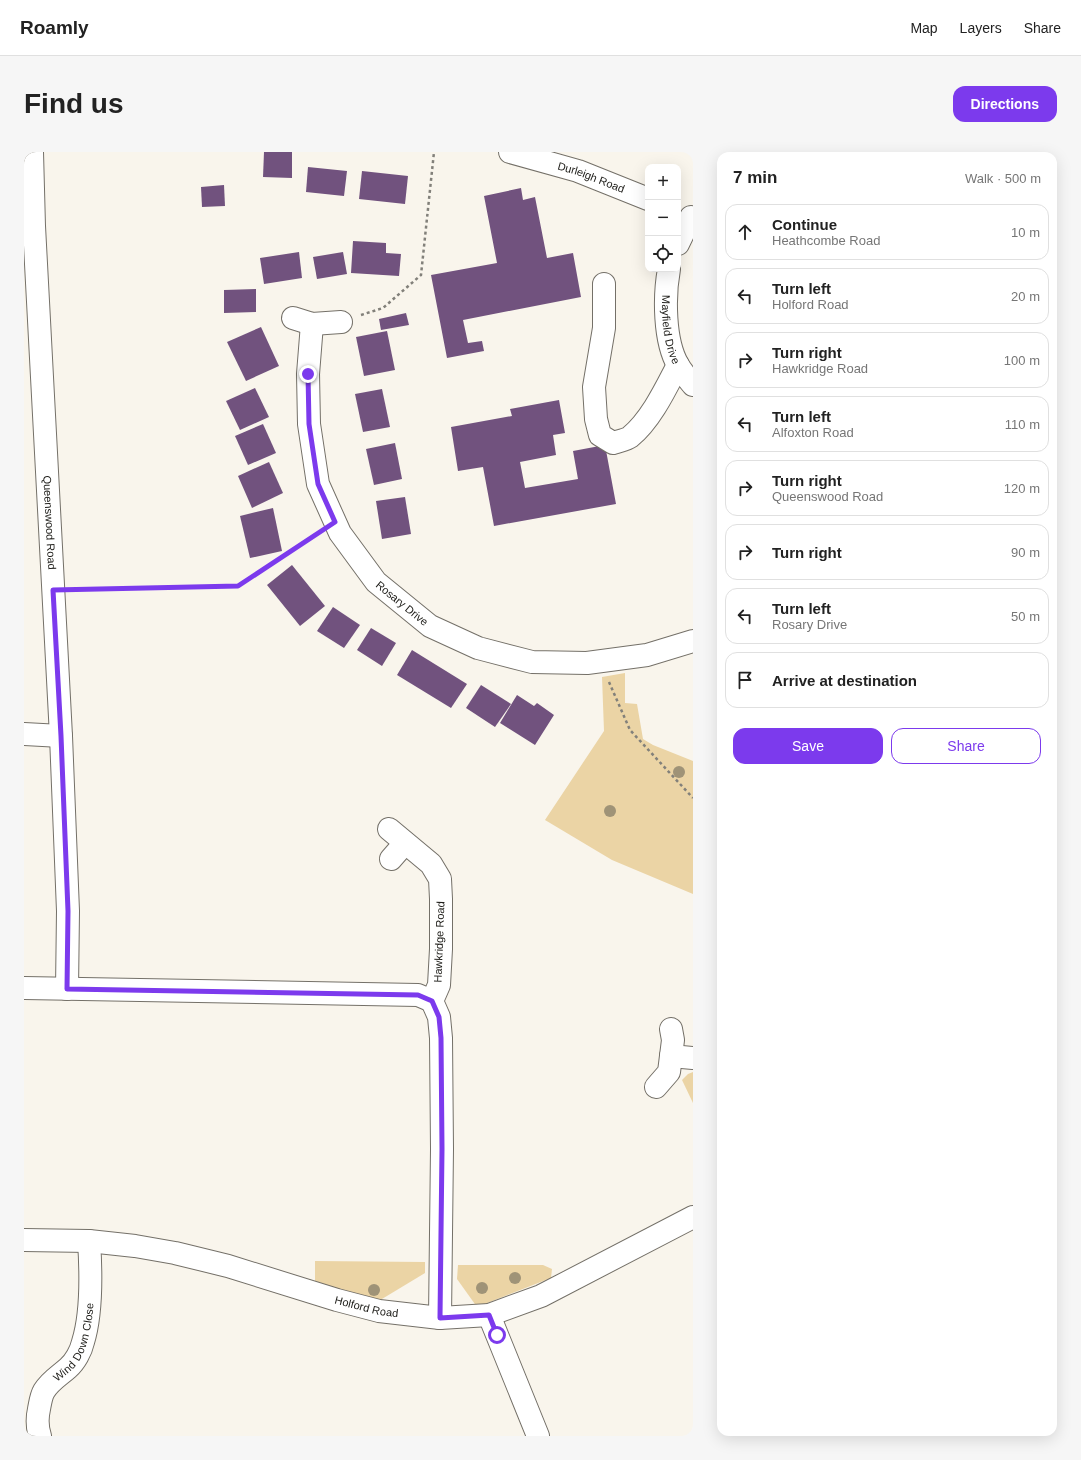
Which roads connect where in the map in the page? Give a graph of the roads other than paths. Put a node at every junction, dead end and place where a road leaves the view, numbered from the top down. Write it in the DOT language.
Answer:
graph roads {
  1 [pos="32,152"];
  2 [pos="510,152"];
  3 [pos="645,198"];
  4 [pos="687,215"];
  5 [pos="680,236"];
  6 [pos="668,272"];
  7 [pos="604,284"];
  8 [pos="341,322"];
  9 [pos="678,365"];
  10 [pos="693,385"];
  11 [pos="693,641"];
  12 [pos="24,734"];
  13 [pos="61,736"];
  14 [pos="391,859"];
  15 [pos="24,988"];
  16 [pos="67,989"];
  17 [pos="432,1001"];
  18 [pos="671,1029"];
  19 [pos="671,1056"];
  20 [pos="693,1058"];
  21 [pos="656,1086"];
  22 [pos="693,1217"];
  23 [pos="24,1240"];
  24 [pos="89,1241"];
  25 [pos="489,1315"];
  26 [pos="440,1318"];
  27 [pos="40,1436"];
  28 [pos="538,1436"];
  1 -- 13 [label="street, Queenswood Road"];
  2 -- 3 [label="street, Durleigh Road"];
  4 -- 5 [label="street"];
  6 -- 9 [label="street, Mayfield Drive"];
  7 -- 9 [label="street"];
  8 -- 11 [label="street, Rosary Drive"];
  9 -- 10 [label="street, Mayfield Drive"];
  12 -- 13 [label="street"];
  13 -- 16 [label="street, Queenswood Road"];
  14 -- 17 [label="street, Hawkridge Road"];
  15 -- 16 [label="street"];
  16 -- 17 [label="street"];
  17 -- 26 [label="street"];
  18 -- 19 [label="street"];
  19 -- 20 [label="street"];
  19 -- 21 [label="street"];
  22 -- 25 [label="street, Holford Road"];
  23 -- 24 [label="street, Holford Road"];
  24 -- 26 [label="street, Holford Road"];
  24 -- 27 [label="street, Wind Down Close"];
  25 -- 26 [label="street, Holford Road"];
  25 -- 28 [label="street"];
}
